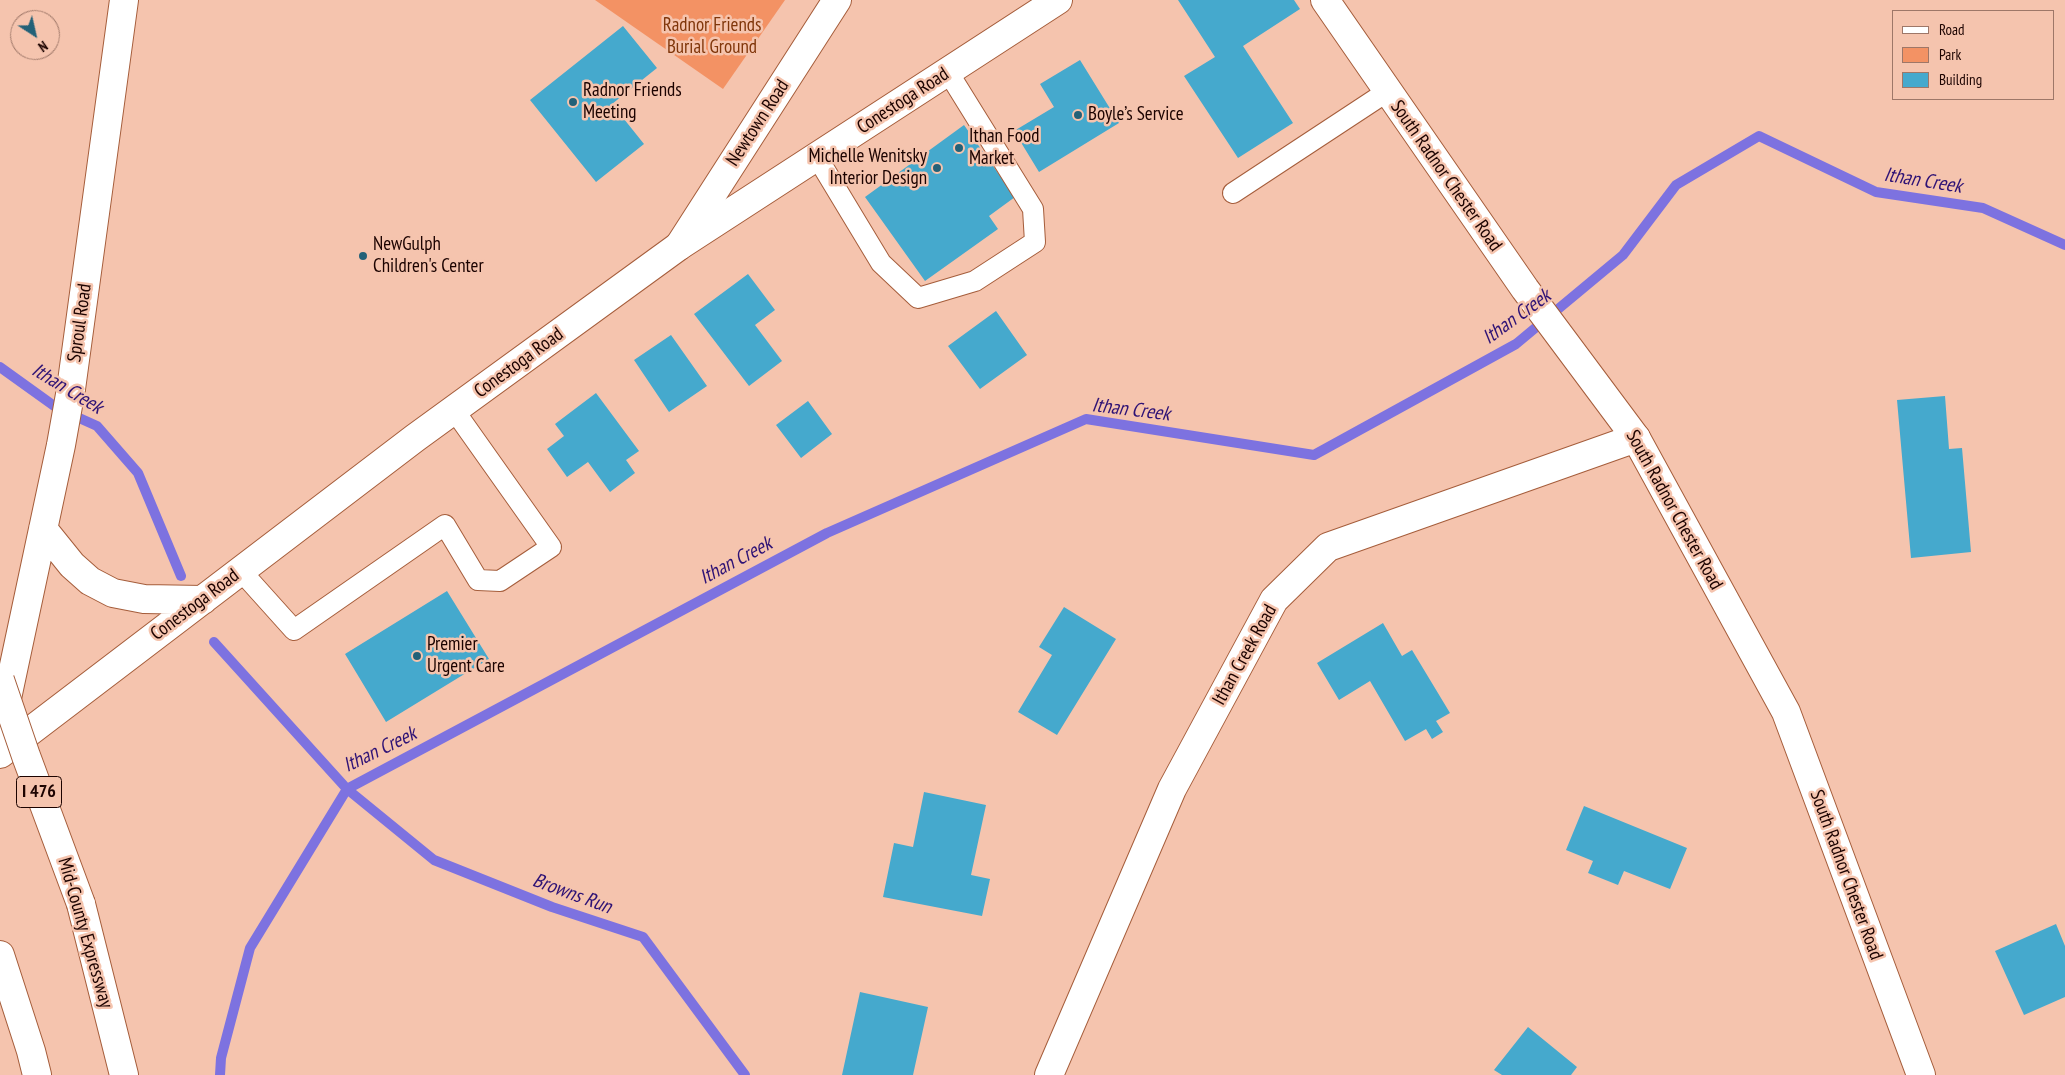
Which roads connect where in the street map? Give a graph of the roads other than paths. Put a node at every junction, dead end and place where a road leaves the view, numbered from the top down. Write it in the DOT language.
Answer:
graph roads {
  1 [pos="124,0"];
  2 [pos="837,0"];
  3 [pos="1058,0"];
  4 [pos="1325,0"];
  5 [pos="948,72"];
  6 [pos="1388,91"];
  7 [pos="817,156"];
  8 [pos="1233,193"];
  9 [pos="679,246"];
  10 [pos="454,410"];
  11 [pos="1636,438"];
  12 [pos="43,529"];
  13 [pos="241,571"];
  14 [pos="203,600"];
  15 [pos="0,680"];
  16 [pos="0,731"];
  17 [pos="0,754"];
  18 [pos="0,956"];
  19 [pos="34,1063"];
  20 [pos="124,1075"];
  21 [pos="1049,1075"];
  22 [pos="1921,1075"];
  1 -- 12 [label="main road, Sproul Road"];
  2 -- 9 [label="main road, Newtown Road"];
  3 -- 5 [label="main road, Conestoga Road"];
  4 -- 6 [label="main road, South Radnor Chester Road"];
  5 -- 7 [label="main road, Conestoga Road"];
  5 -- 7 [label="lane"];
  6 -- 8 [label="lane"];
  6 -- 11 [label="main road, South Radnor Chester Road"];
  7 -- 9 [label="main road, Conestoga Road"];
  9 -- 10 [label="main road, Conestoga Road"];
  10 -- 13 [label="main road, Conestoga Road"];
  10 -- 13 [label="lane"];
  11 -- 21 [label="main road, Ithan Creek Road"];
  11 -- 22 [label="main road, South Radnor Chester Road"];
  12 -- 14 [label="main road"];
  12 -- 16 [label="main road, Sproul Road"];
  13 -- 14 [label="main road, Conestoga Road"];
  14 -- 17 [label="main road, Conestoga Road"];
  15 -- 20 [label="main road, Mid-County Expressway / I 476, bridge"];
  18 -- 19 [label="main road"];
}
